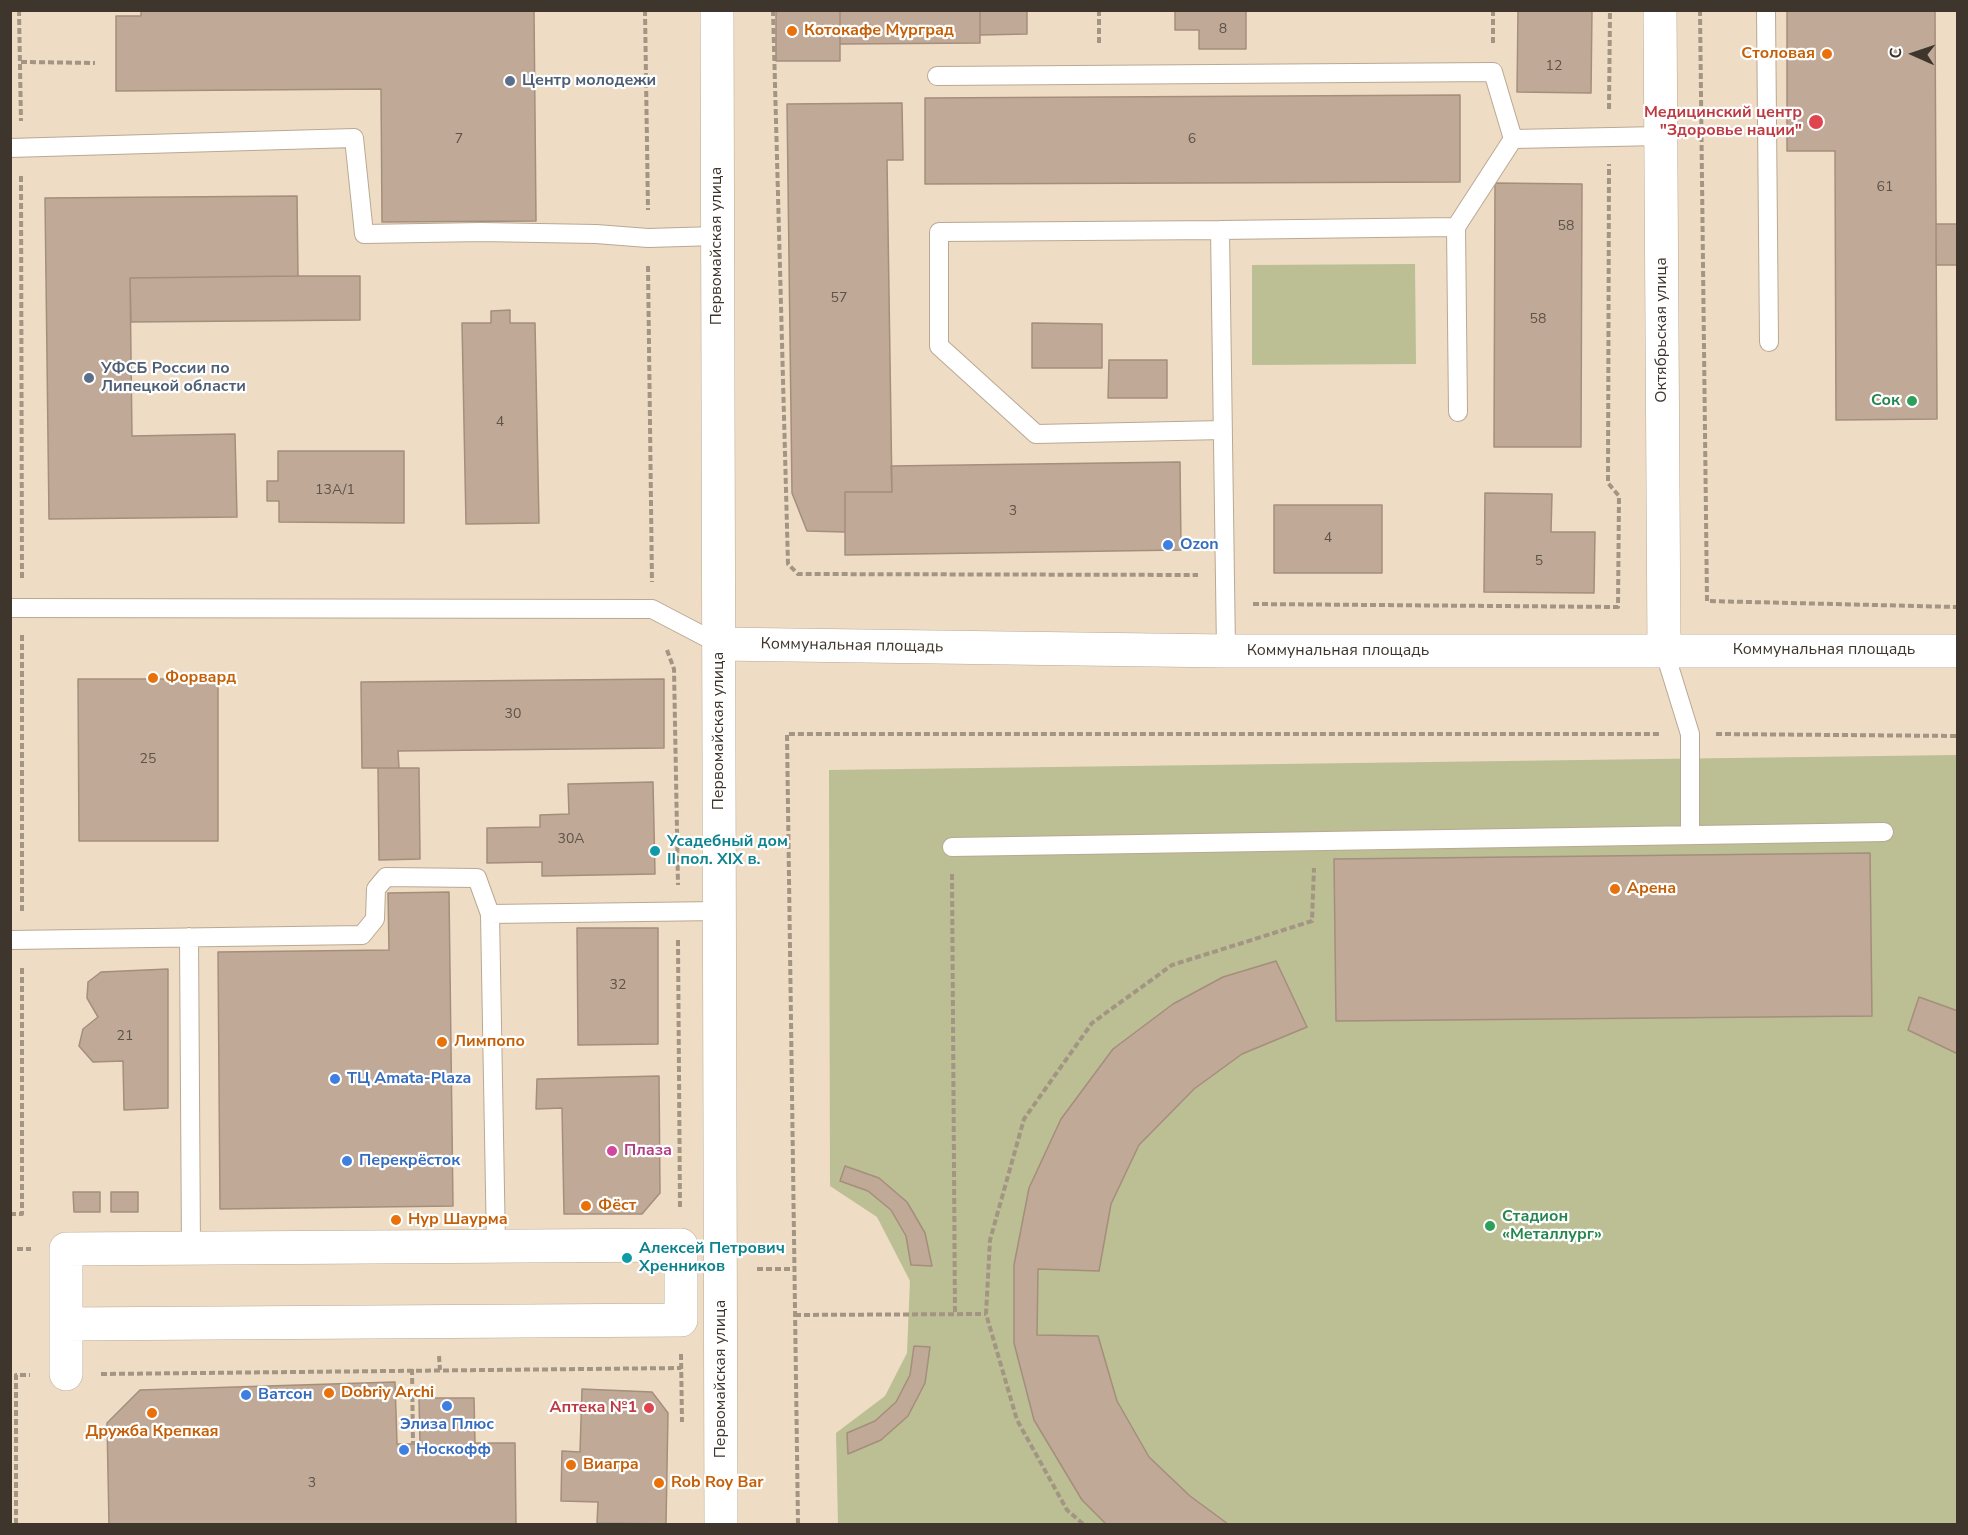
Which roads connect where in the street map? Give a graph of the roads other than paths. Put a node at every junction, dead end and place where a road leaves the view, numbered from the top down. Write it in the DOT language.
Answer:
graph roads {
  1 [pos="717,10"];
  2 [pos="1660,10"];
  3 [pos="1766,10"];
  4 [pos="937,76"];
  5 [pos="1661,136"];
  6 [pos="1514,139"];
  7 [pos="10,148"];
  8 [pos="1456,227"];
  9 [pos="1220,230"];
  10 [pos="717,236"];
  11 [pos="1768,342"];
  12 [pos="1458,412"];
  13 [pos="1223,430"];
  14 [pos="10,608"];
  15 [pos="719,644"];
  16 [pos="1664,650"];
  17 [pos="1226,651"];
  18 [pos="1958,651"];
  19 [pos="1884,832"];
  20 [pos="1690,834"];
  21 [pos="952,847"];
  22 [pos="719,911"];
  23 [pos="490,914"];
  24 [pos="189,937"];
  25 [pos="10,940"];
  26 [pos="496,1246"];
  27 [pos="191,1248"];
  28 [pos="66,1324"];
  29 [pos="66,1374"];
  30 [pos="722,1524"];
  1 -- 10 [label="street, Первомайская улица"];
  2 -- 5 [label="street, Октябрьская улица"];
  3 -- 11 [label="lane"];
  4 -- 6 [label="lane"];
  5 -- 6 [label="lane"];
  5 -- 16 [label="street, Октябрьская улица"];
  6 -- 8 [label="lane"];
  7 -- 10 [label="lane"];
  8 -- 9 [label="lane"];
  8 -- 12 [label="lane"];
  9 -- 13 [label="lane"];
  9 -- 13 [label="lane"];
  10 -- 15 [label="street, Первомайская улица"];
  13 -- 17 [label="lane"];
  14 -- 15 [label="lane"];
  15 -- 17 [label="street, Коммунальная площадь"];
  15 -- 22 [label="street, Первомайская улица"];
  16 -- 17 [label="street, Коммунальная площадь"];
  16 -- 18 [label="street, Коммунальная площадь"];
  16 -- 20 [label="lane"];
  19 -- 20 [label="lane"];
  20 -- 21 [label="lane"];
  22 -- 23 [label="lane"];
  22 -- 30 [label="street, Первомайская улица"];
  23 -- 24 [label="lane"];
  23 -- 26 [label="lane"];
  24 -- 25 [label="lane"];
  24 -- 27 [label="lane"];
  26 -- 27 [label="street"];
  26 -- 28 [label="street"];
  27 -- 28 [label="street"];
  28 -- 29 [label="street"];
}
